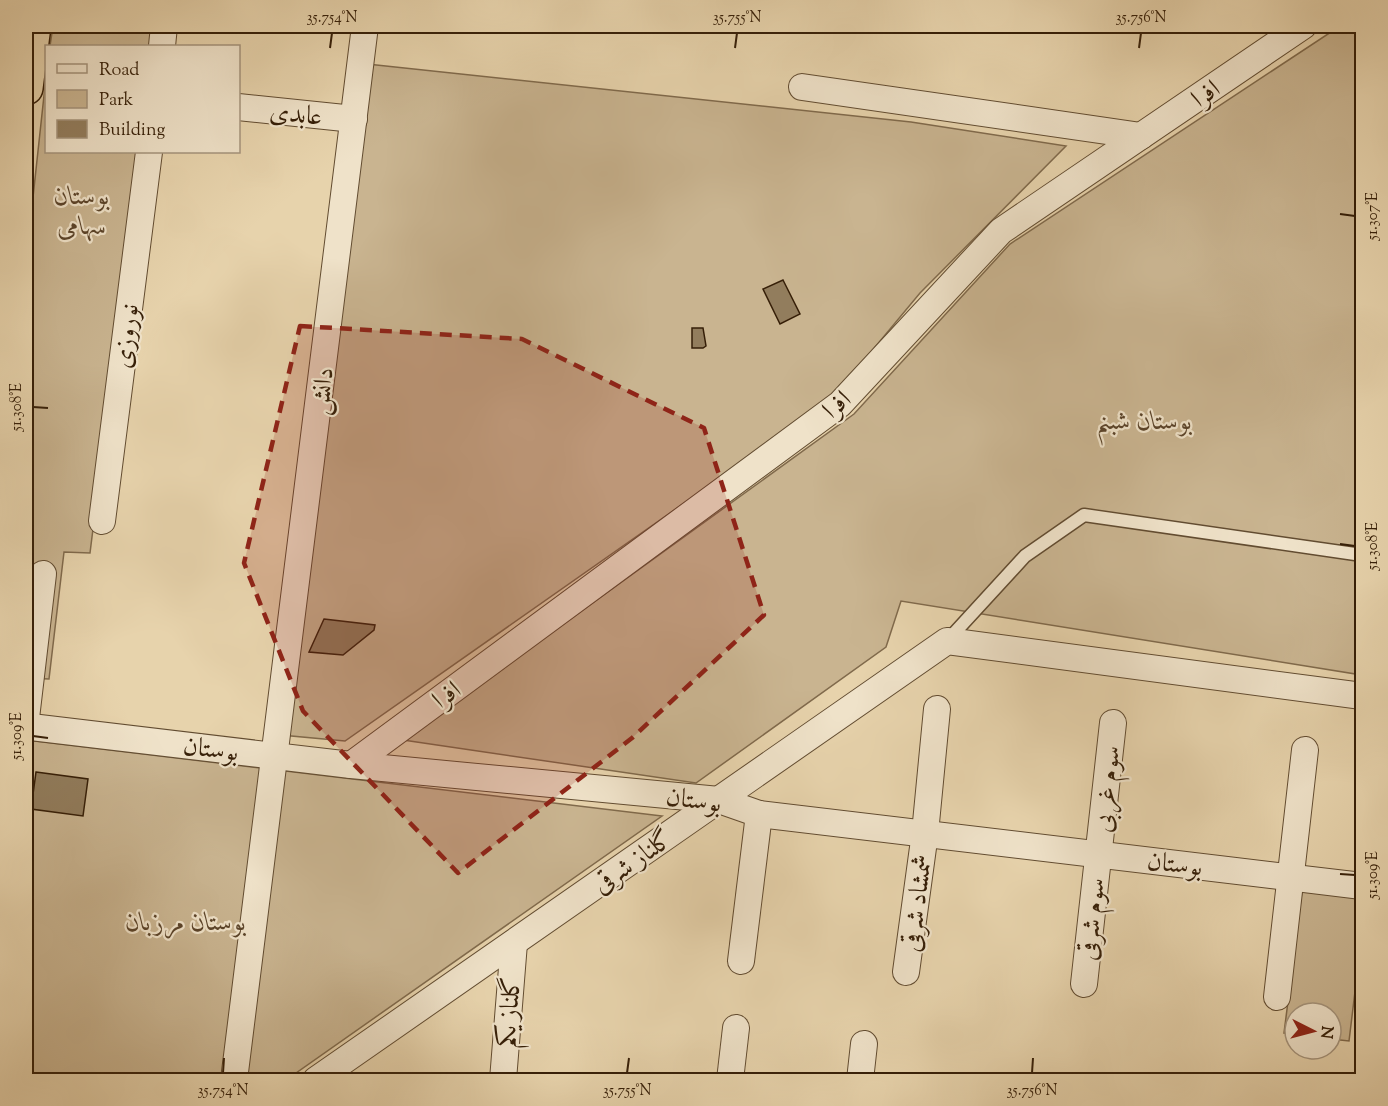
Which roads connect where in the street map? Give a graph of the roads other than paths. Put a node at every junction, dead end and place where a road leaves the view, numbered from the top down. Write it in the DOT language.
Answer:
graph roads {
  1 [pos="34,26"];
  2 [pos="164,26"];
  3 [pos="365,26"];
  4 [pos="1303,26"];
  5 [pos="162,45"];
  6 [pos="802,87"];
  7 [pos="26,88"];
  8 [pos="240,107"];
  9 [pos="354,119"];
  10 [pos="1141,136"];
  11 [pos="149,153"];
  12 [pos="102,521"];
  13 [pos="1362,555"];
  14 [pos="43,574"];
  15 [pos="947,641"];
  16 [pos="1362,696"];
  17 [pos="937,709"];
  18 [pos="26,720"];
  19 [pos="1113,723"];
  20 [pos="1305,750"];
  21 [pos="276,756"];
  22 [pos="351,765"];
  23 [pos="719,800"];
  24 [pos="759,814"];
  25 [pos="925,833"];
  26 [pos="1098,854"];
  27 [pos="1291,877"];
  28 [pos="1362,886"];
  29 [pos="514,943"];
  30 [pos="741,962"];
  31 [pos="906,972"];
  32 [pos="1084,984"];
  33 [pos="1277,997"];
  34 [pos="736,1028"];
  35 [pos="864,1044"];
  36 [pos="234,1080"];
  37 [pos="316,1080"];
  38 [pos="503,1080"];
  39 [pos="730,1080"];
  40 [pos="860,1080"];
  1 -- 7 [label="highway"];
  2 -- 5 [label="street"];
  3 -- 9 [label="street, دانش"];
  4 -- 10 [label="street, افرا"];
  6 -- 10 [label="street"];
  8 -- 9 [label="street, عابدی"];
  9 -- 21 [label="street, دانش"];
  10 -- 22 [label="street, افرا"];
  11 -- 12 [label="street, نوروزی"];
  13 -- 15 [label="lane"];
  14 -- 18 [label="street, بوستان"];
  15 -- 16 [label="street"];
  15 -- 23 [label="street, گلناز شرقی"];
  17 -- 25 [label="street, شمشاد شرقی"];
  18 -- 21 [label="street, بوستان"];
  19 -- 26 [label="street, سوم غربی"];
  20 -- 27 [label="street"];
  21 -- 22 [label="street, بوستان"];
  21 -- 36 [label="street, دانش"];
  22 -- 23 [label="street, بوستان"];
  23 -- 24 [label="street, بوستان"];
  23 -- 29 [label="street, گلناز شرقی"];
  24 -- 25 [label="street, بوستان"];
  24 -- 30 [label="street"];
  25 -- 26 [label="street, بوستان"];
  25 -- 31 [label="street, شمشاد شرقی"];
  26 -- 27 [label="street, بوستان"];
  26 -- 32 [label="street, سوم شرقی"];
  27 -- 28 [label="street, بوستان"];
  27 -- 33 [label="street"];
  29 -- 37 [label="street, گلناز شرقی"];
  29 -- 38 [label="street, گلناز یکم"];
  34 -- 39 [label="street"];
  35 -- 40 [label="street"];
}
